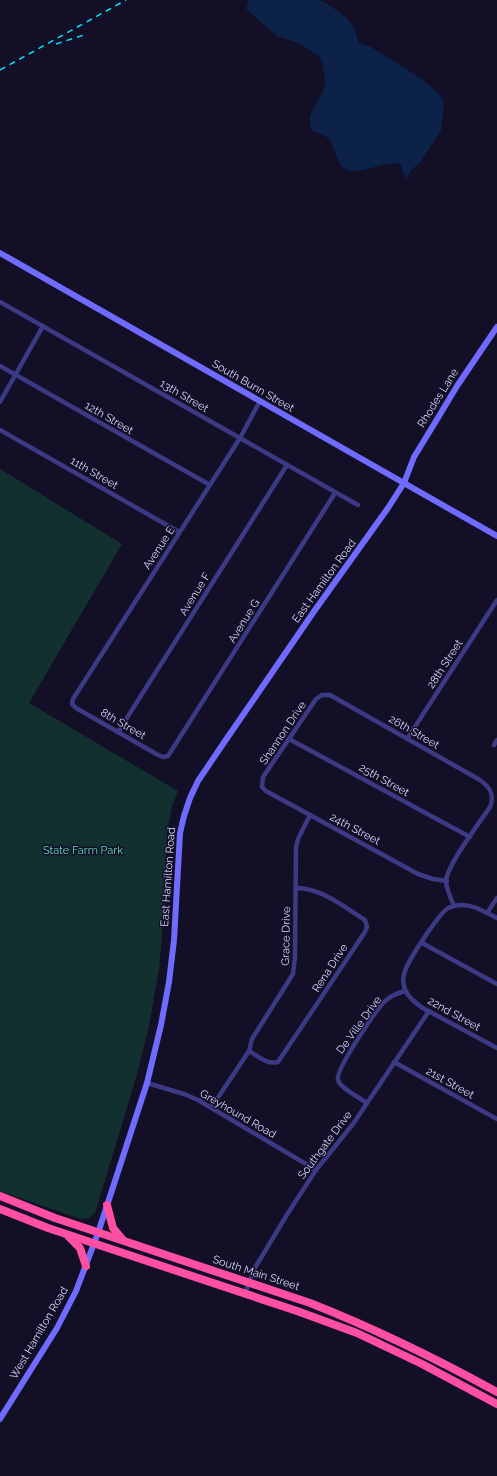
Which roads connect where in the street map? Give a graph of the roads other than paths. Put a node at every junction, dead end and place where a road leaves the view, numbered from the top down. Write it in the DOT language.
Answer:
graph roads {
  1 [pos="0,253"];
  2 [pos="0,302"];
  3 [pos="43,326"];
  4 [pos="497,327"];
  5 [pos="0,366"];
  6 [pos="16,375"];
  7 [pos="260,401"];
  8 [pos="0,402"];
  9 [pos="0,430"];
  10 [pos="240,438"];
  11 [pos="287,465"];
  12 [pos="404,483"];
  13 [pos="210,485"];
  14 [pos="335,493"];
  15 [pos="358,505"];
  16 [pos="179,532"];
  17 [pos="497,536"];
  18 [pos="497,600"];
  19 [pos="322,695"];
  20 [pos="72,703"];
  21 [pos="118,732"];
  22 [pos="289,739"];
  23 [pos="408,739"];
  24 [pos="497,740"];
  25 [pos="494,745"];
  26 [pos="166,757"];
  27 [pos="262,783"];
  28 [pos="310,815"];
  29 [pos="470,837"];
  30 [pos="447,881"];
  31 [pos="295,888"];
  32 [pos="497,898"];
  33 [pos="454,906"];
  34 [pos="487,913"];
  35 [pos="497,918"];
  36 [pos="422,943"];
  37 [pos="497,984"];
  38 [pos="405,991"];
  39 [pos="429,1011"];
  40 [pos="497,1048"];
  41 [pos="249,1051"];
  42 [pos="394,1062"];
  43 [pos="147,1083"];
  44 [pos="367,1103"];
  45 [pos="211,1108"];
  46 [pos="497,1119"];
  47 [pos="316,1170"];
  48 [pos="0,1196"];
  49 [pos="107,1205"];
  50 [pos="0,1209"];
  51 [pos="98,1233"];
  52 [pos="67,1235"];
  53 [pos="123,1241"];
  54 [pos="94,1244"];
  55 [pos="86,1266"];
  56 [pos="249,1282"];
  57 [pos="245,1294"];
  58 [pos="497,1392"];
  59 [pos="497,1404"];
  60 [pos="0,1418"];
  1 -- 7 [label="main road, South Bunn Street"];
  2 -- 3 [label="street, 13th Street"];
  3 -- 6 [label="street"];
  3 -- 10 [label="street, 13th Street"];
  4 -- 12 [label="main road, Rhodes Lane"];
  5 -- 6 [label="street, 12th Street"];
  6 -- 8 [label="street"];
  6 -- 13 [label="street, 12th Street"];
  7 -- 10 [label="street, Avenue E"];
  7 -- 12 [label="main road, South Bunn Street"];
  9 -- 16 [label="street, 11th Street"];
  10 -- 11 [label="street, 13th Street"];
  10 -- 13 [label="street, Avenue E"];
  11 -- 14 [label="street, 13th Street"];
  11 -- 21 [label="street, Avenue F"];
  12 -- 17 [label="main road, South Bunn Street"];
  12 -- 43 [label="main road, East Hamilton Road"];
  13 -- 16 [label="street, Avenue E"];
  14 -- 15 [label="street, 13th Street"];
  14 -- 26 [label="street, Avenue G"];
  16 -- 20 [label="street, Avenue E"];
  18 -- 23 [label="street, 28th Street"];
  19 -- 22 [label="street, Shannon Drive"];
  19 -- 23 [label="street, 26th Street"];
  20 -- 21 [label="street, 8th Street"];
  21 -- 26 [label="street, 8th Street"];
  22 -- 27 [label="street, Shannon Drive"];
  22 -- 29 [label="street, 25th Street"];
  23 -- 29 [label="street, 26th Street"];
  24 -- 25 [label="street"];
  27 -- 28 [label="street, 24th Street"];
  28 -- 30 [label="street, 24th Street"];
  28 -- 31 [label="street, Grace Drive"];
  29 -- 30 [label="street"];
  30 -- 33 [label="street"];
  31 -- 41 [label="street, Grace Drive"];
  31 -- 41 [label="street, Rena Drive"];
  32 -- 34 [label="street"];
  33 -- 34 [label="street"];
  33 -- 36 [label="street"];
  34 -- 35 [label="street"];
  36 -- 37 [label="street"];
  36 -- 38 [label="street"];
  38 -- 39 [label="street, 22nd Street"];
  38 -- 44 [label="street, De Ville Drive"];
  39 -- 40 [label="street, 22nd Street"];
  39 -- 42 [label="street, Southgate Drive"];
  41 -- 45 [label="street, Grace Drive"];
  42 -- 44 [label="street, Southgate Drive"];
  42 -- 46 [label="street, 21st Street"];
  43 -- 45 [label="street, Greyhound Road"];
  43 -- 49 [label="main road, East Hamilton Road"];
  44 -- 47 [label="street, Southgate Drive"];
  45 -- 47 [label="street, Greyhound Road"];
  47 -- 56 [label="street, Southgate Drive"];
  48 -- 51 [label="highway, South Main Street"];
  49 -- 51 [label="main road, East Hamilton Road"];
  49 -- 53 [label="highway"];
  50 -- 52 [label="highway, South Main Street"];
  51 -- 53 [label="highway, South Main Street"];
  51 -- 54 [label="main road, West Hamilton Road"];
  52 -- 54 [label="highway, South Main Street"];
  52 -- 55 [label="highway"];
  53 -- 56 [label="highway, South Main Street"];
  54 -- 55 [label="main road, West Hamilton Road"];
  54 -- 57 [label="highway, South Main Street"];
  55 -- 60 [label="main road, West Hamilton Road"];
  56 -- 57 [label="street, Southgate Drive"];
  56 -- 58 [label="highway, South Main Street"];
  57 -- 59 [label="highway, South Main Street"];
}
